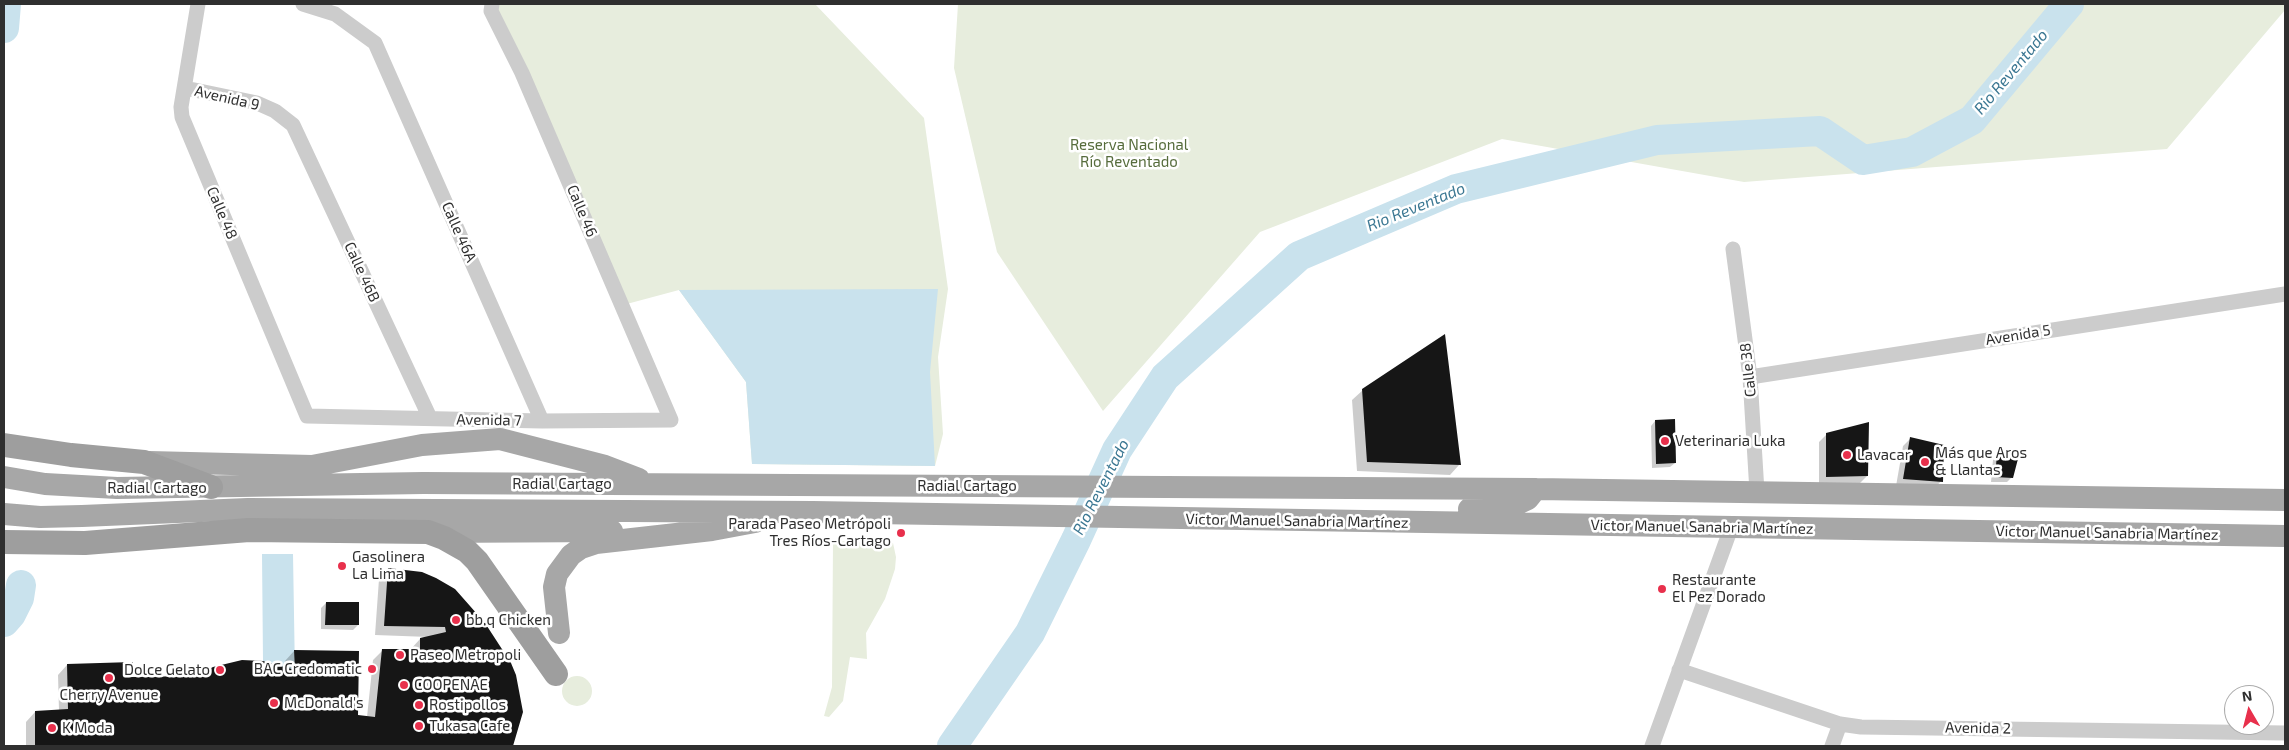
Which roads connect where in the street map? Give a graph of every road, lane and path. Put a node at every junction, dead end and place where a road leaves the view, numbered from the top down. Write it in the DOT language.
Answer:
graph roads {
  1 [pos="198,4"];
  2 [pos="303,4"];
  3 [pos="488,6"];
  4 [pos="185,88"];
  5 [pos="293,125"];
  6 [pos="1733,249"];
  7 [pos="2285,294"];
  8 [pos="1750,377"];
  9 [pos="306,416"];
  10 [pos="430,418"];
  11 [pos="671,420"];
  12 [pos="542,421"];
  13 [pos="4,445"];
  14 [pos="144,462"];
  15 [pos="4,477"];
  16 [pos="652,484"];
  17 [pos="211,488"];
  18 [pos="1536,489"];
  19 [pos="1757,492"];
  20 [pos="2285,500"];
  21 [pos="813,512"];
  22 [pos="4,514"];
  23 [pos="1119,518"];
  24 [pos="1412,523"];
  25 [pos="1731,528"];
  26 [pos="712,530"];
  27 [pos="428,532"];
  28 [pos="2285,536"];
  29 [pos="4,542"];
  30 [pos="559,633"];
  31 [pos="1679,670"];
  32 [pos="556,674"];
  33 [pos="1840,724"];
  34 [pos="2285,733"];
  35 [pos="1652,746"];
  36 [pos="1832,746"];
  1 -- 4 [label="street, Calle 48"];
  2 -- 12 [label="street, Calle 46A"];
  3 -- 11 [label="street, Calle 46"];
  4 -- 5 [label="street, Avenida 9"];
  4 -- 9 [label="street, Calle 48"];
  5 -- 10 [label="street, Calle 46B"];
  6 -- 8 [label="street, Calle 38"];
  7 -- 8 [label="street, Avenida 5"];
  8 -- 19 [label="street, Calle 38"];
  9 -- 10 [label="street, Avenida 7"];
  10 -- 12 [label="street, Avenida 7"];
  11 -- 12 [label="street, Avenida 7"];
  13 -- 14 [label="highway"];
  14 -- 16 [label="main road"];
  14 -- 17 [label="highway"];
  15 -- 17 [label="main road, Radial Cartago"];
  16 -- 17 [label="main road, Radial Cartago"];
  16 -- 18 [label="main road, Radial Cartago"];
  18 -- 19 [label="main road"];
  18 -- 24 [label="main road"];
  19 -- 20 [label="main road"];
  21 -- 22 [label="main road, Radial Cartago"];
  21 -- 23 [label="main road, Radial Cartago"];
  21 -- 26 [label="main road"];
  23 -- 24 [label="main road, Victor Manuel Sanabria Martínez"];
  24 -- 25 [label="main road, Victor Manuel Sanabria Martínez"];
  25 -- 28 [label="main road, Victor Manuel Sanabria Martínez"];
  25 -- 31 [label="street"];
  26 -- 27 [label="main road"];
  26 -- 30 [label="main road"];
  27 -- 29 [label="highway"];
  27 -- 32 [label="highway"];
  31 -- 33 [label="street, Avenida 2"];
  31 -- 35 [label="street"];
  33 -- 34 [label="street, Avenida 2"];
  33 -- 36 [label="street"];
}
